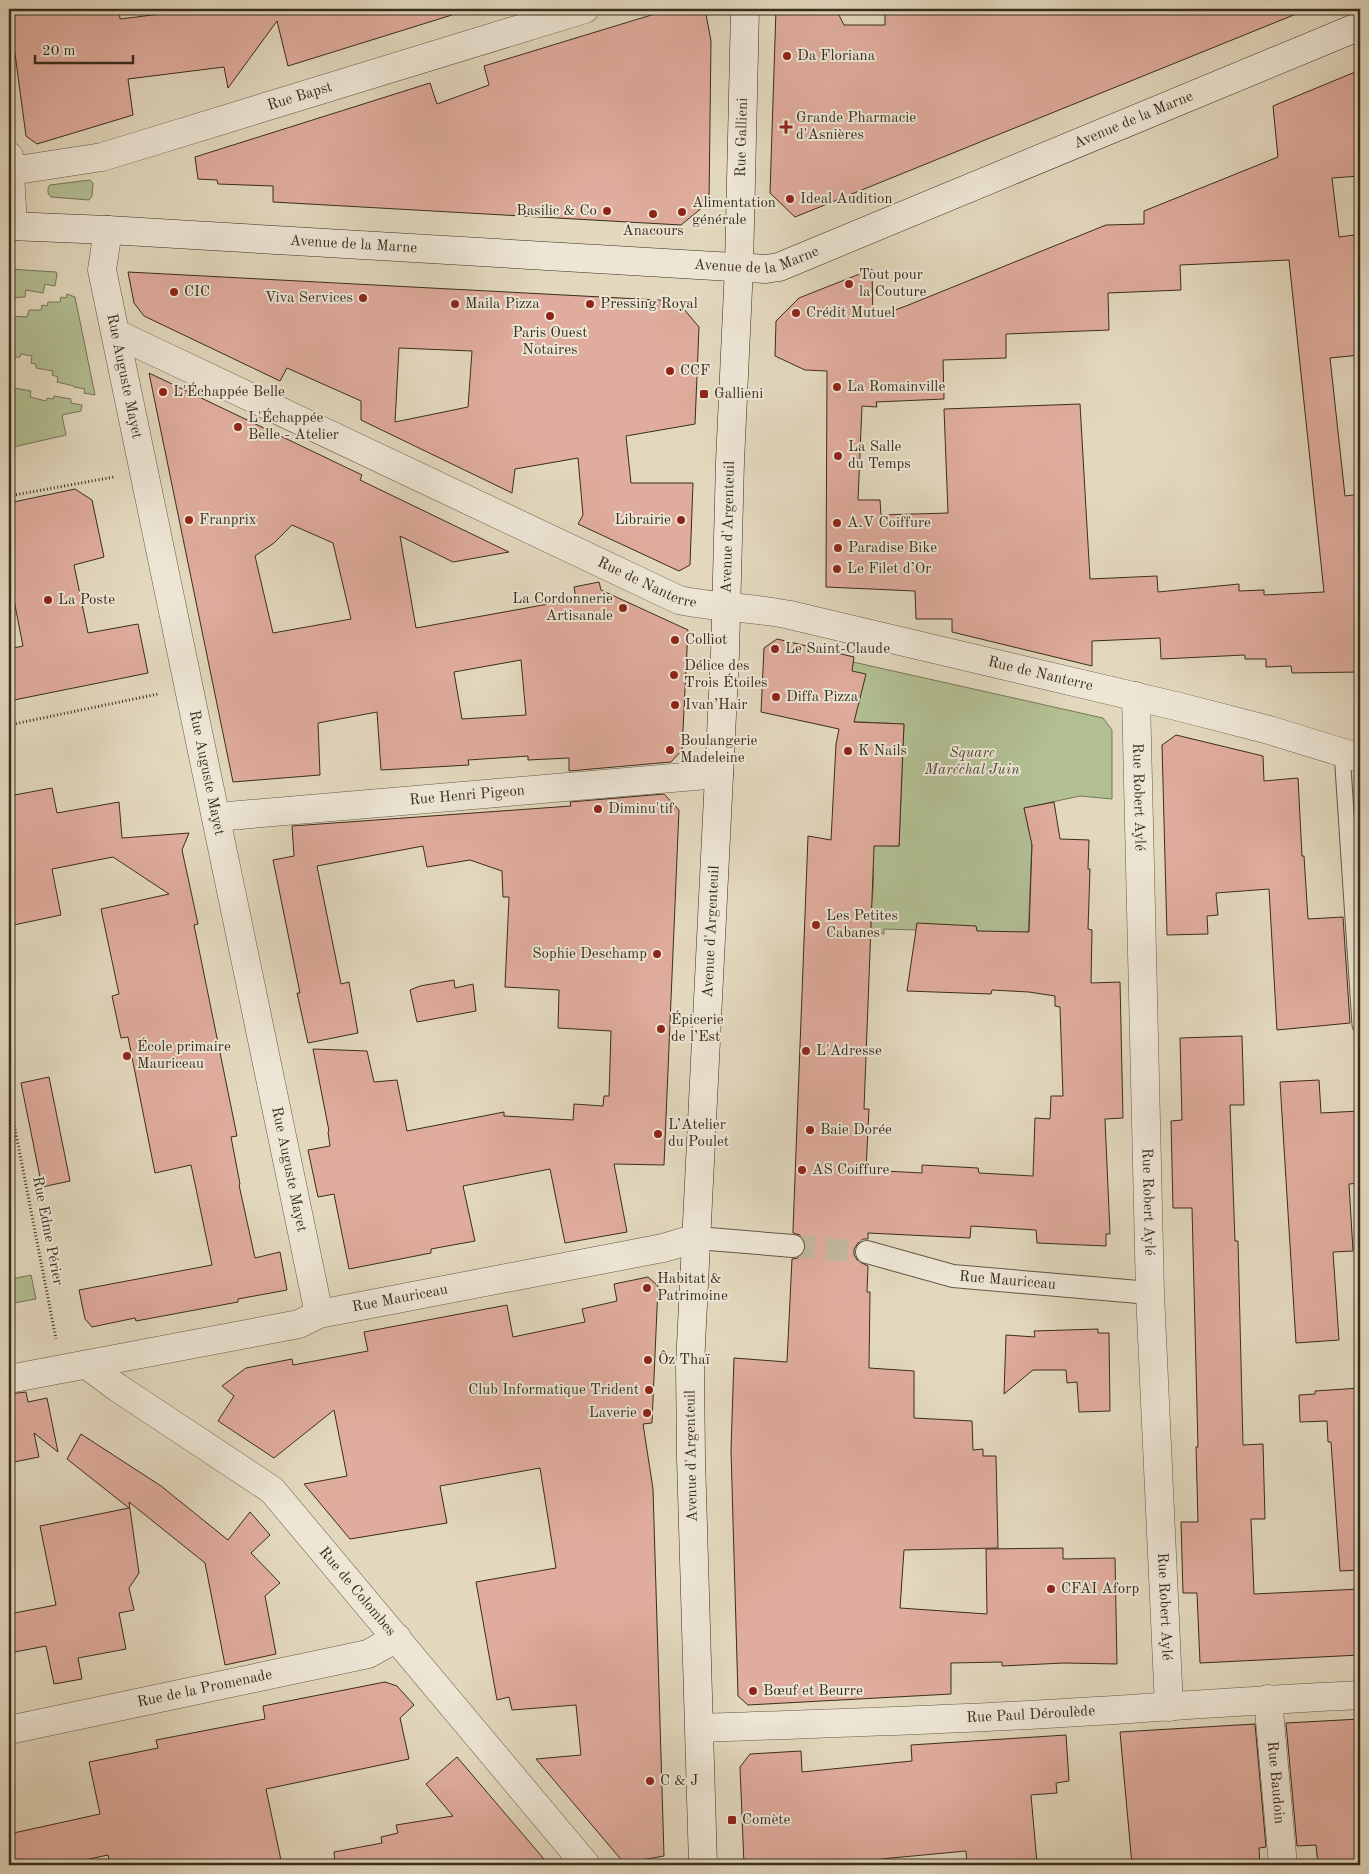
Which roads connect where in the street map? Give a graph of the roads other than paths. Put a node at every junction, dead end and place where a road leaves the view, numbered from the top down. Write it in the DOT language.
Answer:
graph roads {
  1 [pos="585,9"];
  2 [pos="745,9"];
  3 [pos="1360,26"];
  4 [pos="10,163"];
  5 [pos="11,226"];
  6 [pos="108,230"];
  7 [pos="739,268"];
  8 [pos="117,334"];
  9 [pos="725,606"];
  10 [pos="1136,696"];
  11 [pos="1351,755"];
  12 [pos="719,774"];
  13 [pos="216,817"];
  14 [pos="1360,1025"];
  15 [pos="697,1238"];
  16 [pos="794,1246"];
  17 [pos="867,1252"];
  18 [pos="1150,1293"];
  19 [pos="319,1314"];
  20 [pos="74,1367"];
  21 [pos="9,1379"];
  22 [pos="397,1638"];
  23 [pos="1360,1694"];
  24 [pos="1268,1699"];
  25 [pos="1169,1707"];
  26 [pos="700,1728"];
  27 [pos="9,1730"];
  28 [pos="586,1865"];
  29 [pos="703,1865"];
  30 [pos="1283,1865"];
  1 -- 4 [label="street, Rue Bapst"];
  2 -- 7 [label="street, Rue Gallieni"];
  3 -- 7 [label="street, Avenue de la Marne"];
  4 -- 5 [label="street"];
  5 -- 6 [label="street, Avenue de la Marne"];
  6 -- 7 [label="street, Avenue de la Marne"];
  6 -- 8 [label="street, Rue Auguste Mayet"];
  7 -- 9 [label="street, Avenue d'Argenteuil"];
  8 -- 9 [label="street, Rue de Nanterre"];
  8 -- 13 [label="street, Rue Auguste Mayet"];
  9 -- 10 [label="street, Rue de Nanterre"];
  9 -- 12 [label="street, Avenue d'Argenteuil"];
  10 -- 11 [label="street, Rue de Nanterre"];
  10 -- 18 [label="street, Rue Robert Aylé"];
  11 -- 14 [label="lane"];
  12 -- 13 [label="street, Rue Henri Pigeon"];
  12 -- 15 [label="street, Avenue d'Argenteuil"];
  13 -- 19 [label="street, Rue Auguste Mayet"];
  15 -- 16 [label="street, Rue Mauriceau"];
  15 -- 19 [label="street, Rue Mauriceau"];
  15 -- 26 [label="street, Avenue d'Argenteuil"];
  17 -- 18 [label="street, Rue Mauriceau"];
  18 -- 25 [label="street, Rue Robert Aylé"];
  19 -- 20 [label="street, Rue Mauriceau"];
  20 -- 21 [label="street, Rue Mauriceau"];
  20 -- 22 [label="street, Rue de Colombes"];
  22 -- 27 [label="street, Rue de la Promenade"];
  22 -- 28 [label="street, Rue de Colombes"];
  23 -- 24 [label="street, Rue Paul Déroulède"];
  24 -- 25 [label="street, Rue Paul Déroulède"];
  24 -- 30 [label="street, Rue Baudoin"];
  25 -- 26 [label="street, Rue Paul Déroulède"];
  26 -- 29 [label="street, Avenue d'Argenteuil"];
}
